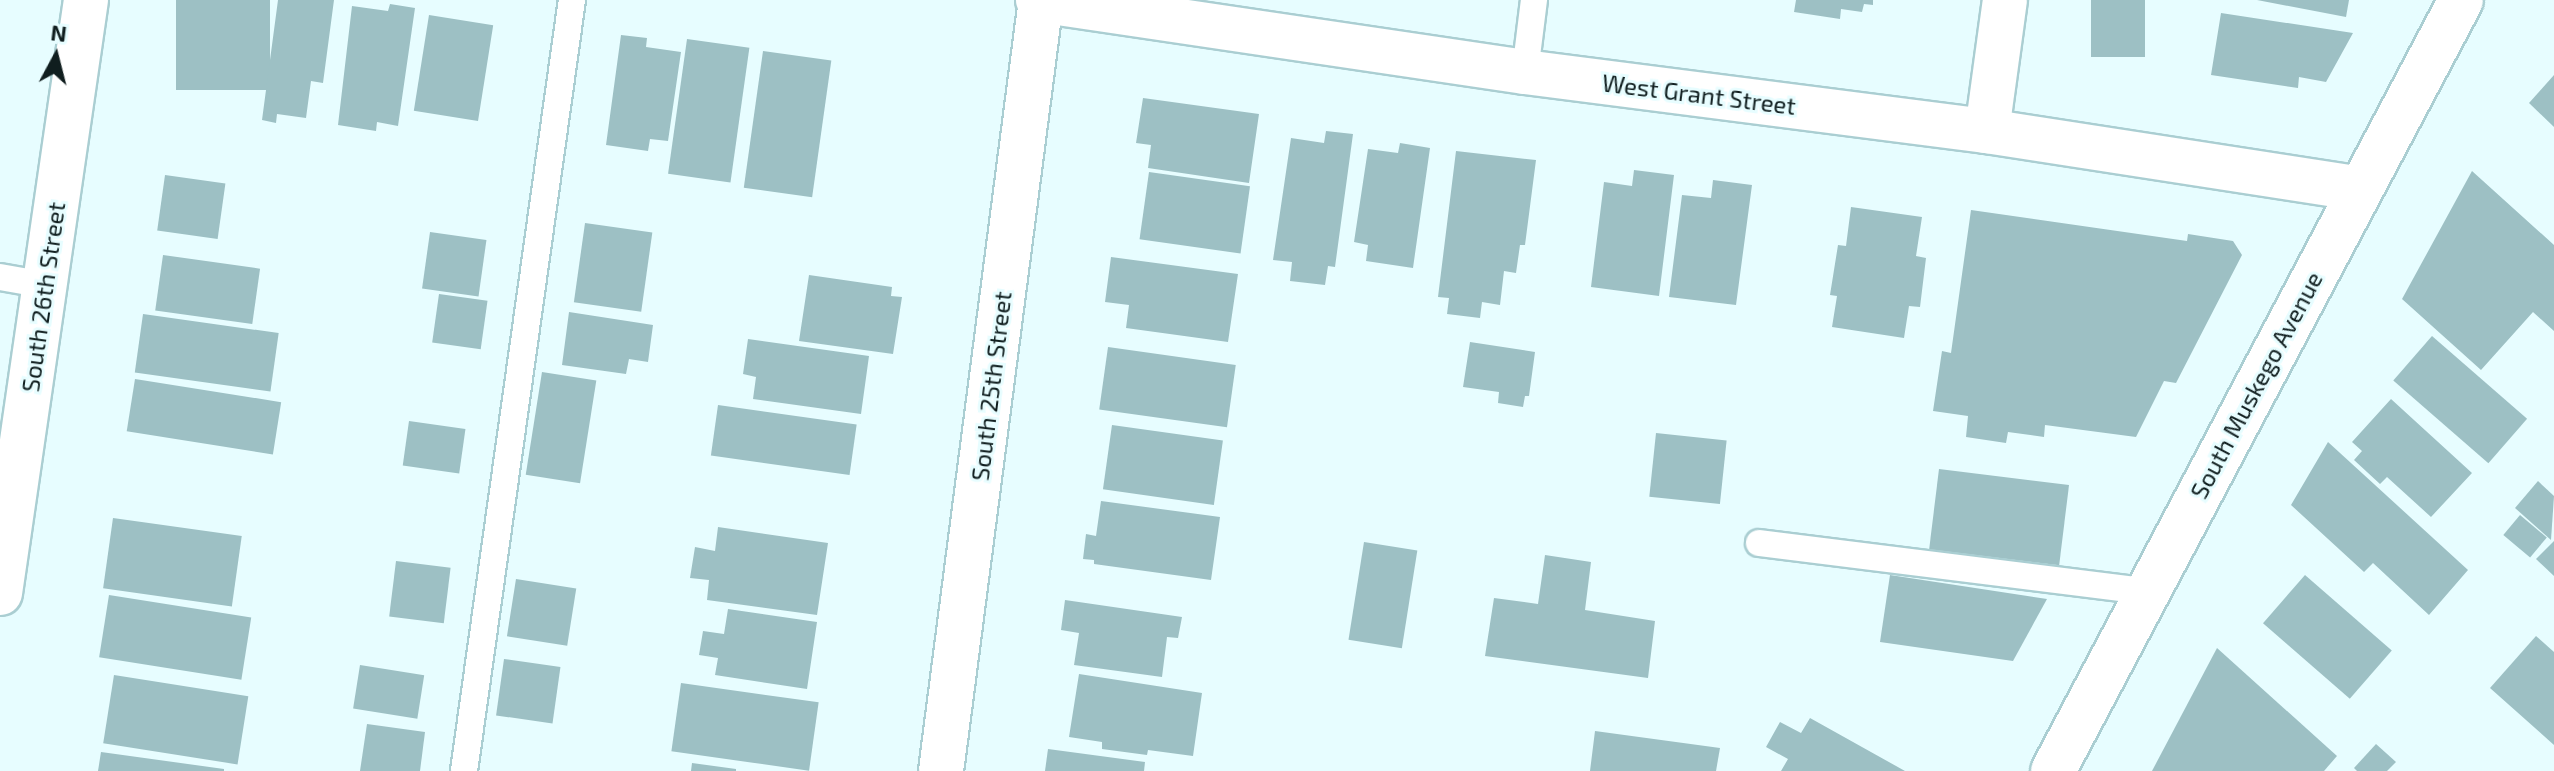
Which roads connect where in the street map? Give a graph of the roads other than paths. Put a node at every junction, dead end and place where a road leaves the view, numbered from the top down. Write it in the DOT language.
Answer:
graph roads {
  1 [pos="86,0"];
  2 [pos="572,0"];
  3 [pos="1040,0"];
  4 [pos="1534,0"];
  5 [pos="2005,0"];
  6 [pos="2461,0"];
  7 [pos="1525,72"];
  8 [pos="1987,131"];
  9 [pos="2360,189"];
  10 [pos="0,277"];
  11 [pos="45,285"];
  12 [pos="1759,543"];
  13 [pos="2146,591"];
  14 [pos="0,593"];
  15 [pos="464,771"];
  16 [pos="941,771"];
  17 [pos="2053,771"];
  1 -- 11 [label="street, South 26th Street"];
  2 -- 15 [label="lane"];
  3 -- 7 [label="street, West Grant Street"];
  3 -- 16 [label="street, South 25th Street"];
  4 -- 7 [label="lane"];
  5 -- 8 [label="street"];
  6 -- 9 [label="street, South Muskego Avenue"];
  7 -- 8 [label="street, West Grant Street"];
  8 -- 9 [label="street, West Grant Street"];
  9 -- 13 [label="street, South Muskego Avenue"];
  10 -- 11 [label="lane"];
  11 -- 14 [label="street, South 26th Street"];
  12 -- 13 [label="lane"];
  13 -- 17 [label="street, South Muskego Avenue"];
}
